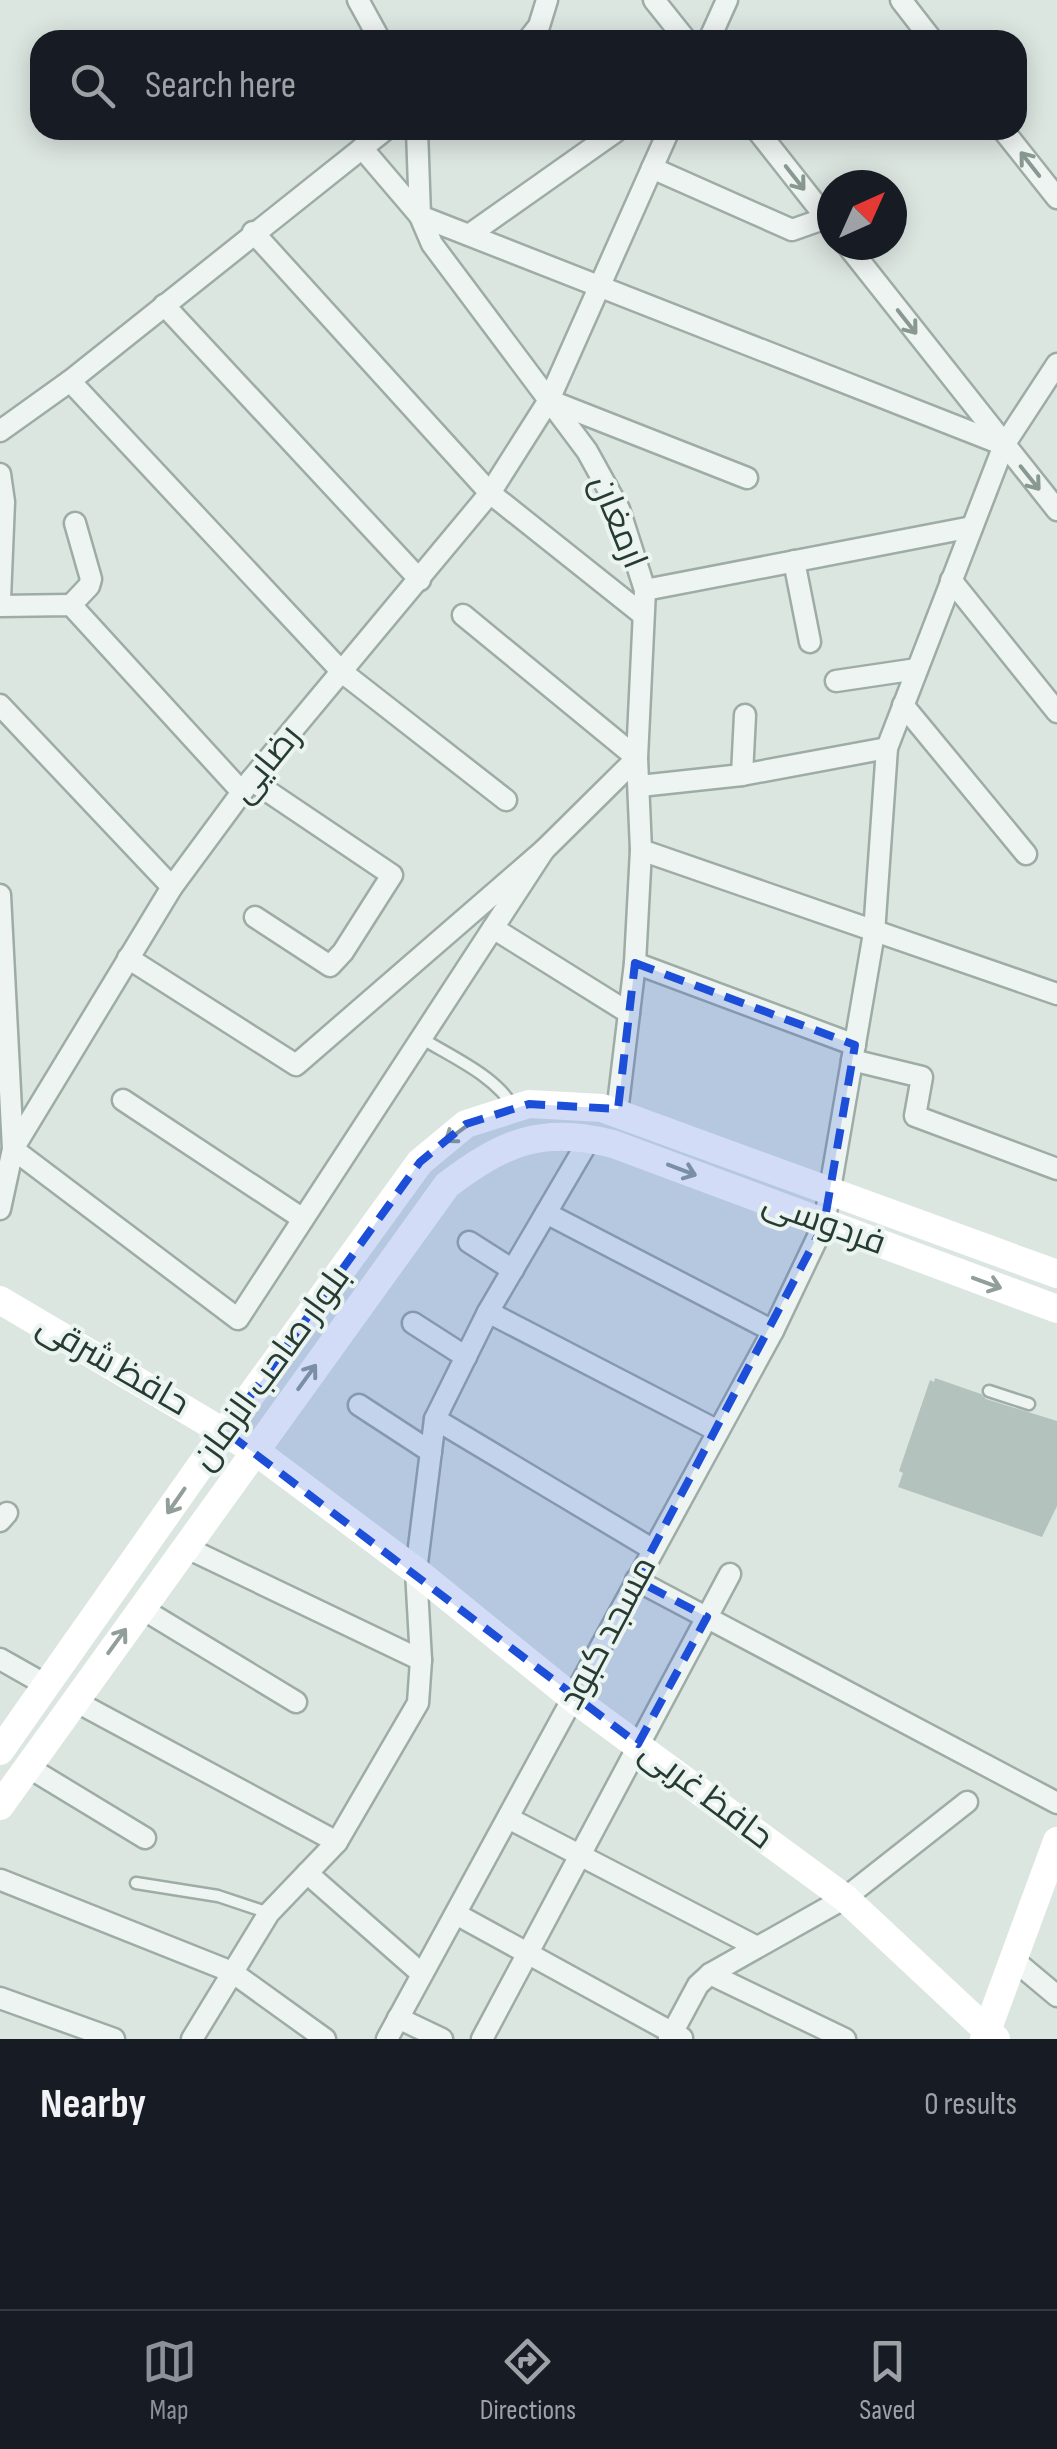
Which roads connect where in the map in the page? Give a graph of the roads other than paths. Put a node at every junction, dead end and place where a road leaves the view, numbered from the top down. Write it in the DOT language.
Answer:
graph roads {
  1 [pos="358,0"];
  2 [pos="547,0"];
  3 [pos="654,0"];
  4 [pos="727,0"];
  5 [pos="900,0"];
  6 [pos="374,30"];
  7 [pos="536,30"];
  8 [pos="678,30"];
  9 [pos="714,30"];
  10 [pos="924,30"];
  11 [pos="373,140"];
  12 [pos="417,140"];
  13 [pos="604,140"];
  14 [pos="665,140"];
  15 [pos="765,140"];
  16 [pos="1011,140"];
  17 [pos="362,148"];
  18 [pos="652,168"];
  19 [pos="1057,198"];
  20 [pos="817,207"];
  21 [pos="420,216"];
  22 [pos="817,225"];
  23 [pos="253,232"];
  24 [pos="468,235"];
  25 [pos="860,260"];
  26 [pos="602,287"];
  27 [pos="164,305"];
  28 [pos="1057,364"];
  29 [pos="70,381"];
  30 [pos="549,400"];
  31 [pos="0,431"];
  32 [pos="1004,445"];
  33 [pos="0,474"];
  34 [pos="747,478"];
  35 [pos="490,494"];
  36 [pos="2,504"];
  37 [pos="1057,510"];
  38 [pos="74,524"];
  39 [pos="972,528"];
  40 [pos="794,562"];
  41 [pos="420,580"];
  42 [pos="951,580"];
  43 [pos="644,590"];
  44 [pos="0,603"];
  45 [pos="71,605"];
  46 [pos="642,614"];
  47 [pos="462,615"];
  48 [pos="810,642"];
  49 [pos="918,669"];
  50 [pos="342,672"];
  51 [pos="836,681"];
  52 [pos="0,705"];
  53 [pos="903,706"];
  54 [pos="1057,712"];
  55 [pos="745,715"];
  56 [pos="887,748"];
  57 [pos="638,758"];
  58 [pos="742,776"];
  59 [pos="246,786"];
  60 [pos="640,786"];
  61 [pos="506,800"];
  62 [pos="544,850"];
  63 [pos="641,850"];
  64 [pos="1026,854"];
  65 [pos="172,887"];
  66 [pos="0,895"];
  67 [pos="255,917"];
  68 [pos="493,928"];
  69 [pos="874,932"];
  70 [pos="128,958"];
  71 [pos="634,962"];
  72 [pos="1057,994"];
  73 [pos="629,1012"];
  74 [pos="422,1038"];
  75 [pos="854,1053"];
  76 [pos="123,1100"];
  77 [pos="514,1108"];
  78 [pos="617,1113"];
  79 [pos="590,1138"];
  80 [pos="13,1149"];
  81 [pos="1057,1168"];
  82 [pos="829,1192"];
  83 [pos="0,1209"];
  84 [pos="546,1213"];
  85 [pos="303,1219"];
  86 [pos="824,1224"];
  87 [pos="469,1242"];
  88 [pos="512,1270"];
  89 [pos="1057,1274"];
  90 [pos="0,1292"];
  91 [pos="0,1301"];
  92 [pos="1057,1309"];
  93 [pos="488,1312"];
  94 [pos="413,1323"];
  95 [pos="773,1331"];
  96 [pos="466,1357"];
  97 [pos="990,1390"];
  98 [pos="1029,1404"];
  99 [pos="359,1405"];
  100 [pos="435,1418"];
  101 [pos="225,1430"];
  102 [pos="718,1431"];
  103 [pos="254,1450"];
  104 [pos="431,1452"];
  105 [pos="184,1547"];
  106 [pos="652,1549"];
  107 [pos="416,1571"];
  108 [pos="730,1574"];
  109 [pos="636,1580"];
  110 [pos="141,1608"];
  111 [pos="707,1617"];
  112 [pos="0,1659"];
  113 [pos="421,1660"];
  114 [pos="46,1685"];
  115 [pos="574,1699"];
  116 [pos="74,1701"];
  117 [pos="296,1702"];
  118 [pos="638,1744"];
  119 [pos="0,1751"];
  120 [pos="28,1767"];
  121 [pos="967,1802"];
  122 [pos="1057,1804"];
  123 [pos="0,1806"];
  124 [pos="508,1818"];
  125 [pos="146,1838"];
  126 [pos="1057,1841"];
  127 [pos="338,1842"];
  128 [pos="582,1854"];
  129 [pos="307,1873"];
  130 [pos="1,1880"];
  131 [pos="136,1883"];
  132 [pos="845,1898"];
  133 [pos="270,1913"];
  134 [pos="456,1914"];
  135 [pos="757,1948"];
  136 [pos="528,1954"];
  137 [pos="1014,1960"];
  138 [pos="232,1972"];
  139 [pos="422,1974"];
  140 [pos="710,1974"];
  141 [pos="1057,1996"];
  142 [pos="0,1998"];
  143 [pos="398,2018"];
  144 [pos="989,2036"];
  145 [pos="675,2037"];
  146 [pos="114,2039"];
  147 [pos="192,2039"];
  148 [pos="325,2039"];
  149 [pos="387,2039"];
  150 [pos="442,2039"];
  151 [pos="482,2039"];
  152 [pos="845,2039"];
  1 -- 6 [label="street"];
  2 -- 7 [label="street"];
  3 -- 8 [label="street"];
  4 -- 9 [label="street"];
  5 -- 10 [label="street"];
  11 -- 17 [label="street"];
  12 -- 21 [label="street"];
  13 -- 24 [label="street"];
  14 -- 18 [label="street"];
  15 -- 20 [label="street, one-way"];
  19 -- 16 [label="street, one-way"];
  17 -- 21 [label="street"];
  17 -- 23 [label="street"];
  18 -- 22 [label="street"];
  18 -- 26 [label="street"];
  21 -- 24 [label="street"];
  21 -- 30 [label="street, ارمغان"];
  23 -- 27 [label="street"];
  23 -- 35 [label="street"];
  24 -- 26 [label="street"];
  25 -- 32 [label="street, one-way"];
  26 -- 30 [label="street"];
  26 -- 32 [label="street"];
  27 -- 29 [label="street"];
  27 -- 41 [label="street"];
  28 -- 32 [label="street, مسجد کبود"];
  29 -- 31 [label="street"];
  29 -- 50 [label="street"];
  30 -- 34 [label="street"];
  30 -- 35 [label="street, رضایی"];
  30 -- 43 [label="street, ارمغان"];
  32 -- 37 [label="street, one-way"];
  32 -- 39 [label="street, مسجد کبود"];
  33 -- 36 [label="street"];
  35 -- 41 [label="street, رضایی"];
  35 -- 46 [label="street"];
  36 -- 44 [label="street"];
  38 -- 45 [label="street"];
  39 -- 40 [label="street"];
  39 -- 42 [label="street, مسجد کبود"];
  40 -- 43 [label="street"];
  40 -- 48 [label="street"];
  41 -- 50 [label="street, رضایی"];
  42 -- 49 [label="street, مسجد کبود"];
  42 -- 54 [label="street"];
  43 -- 46 [label="street, ارمغان"];
  44 -- 45 [label="street"];
  45 -- 59 [label="street"];
  46 -- 57 [label="street, ارمغان"];
  47 -- 57 [label="street"];
  49 -- 51 [label="street"];
  49 -- 53 [label="street, مسجد کبود"];
  50 -- 59 [label="street, رضایی"];
  50 -- 61 [label="street"];
  52 -- 65 [label="street"];
  53 -- 56 [label="street, مسجد کبود"];
  53 -- 64 [label="street"];
  55 -- 58 [label="street"];
  56 -- 58 [label="street"];
  56 -- 69 [label="street, مسجد کبود"];
  57 -- 60 [label="street, ارمغان"];
  57 -- 62 [label="street"];
  58 -- 60 [label="street"];
  59 -- 65 [label="street, رضایی"];
  59 -- 67 [label="street"];
  60 -- 63 [label="street, ارمغان"];
  62 -- 68 [label="street"];
  62 -- 70 [label="street"];
  63 -- 69 [label="street"];
  63 -- 71 [label="street, ارمغان"];
  65 -- 70 [label="street, رضایی"];
  66 -- 80 [label="street"];
  68 -- 73 [label="street"];
  68 -- 74 [label="street"];
  69 -- 72 [label="street"];
  69 -- 75 [label="street, مسجد کبود"];
  70 -- 80 [label="street, رضایی"];
  71 -- 73 [label="street, ارمغان"];
  71 -- 75 [label="street"];
  73 -- 78 [label="street, ارمغان"];
  74 -- 77 [label="lane"];
  74 -- 85 [label="street"];
  75 -- 81 [label="street"];
  75 -- 82 [label="street, مسجد کبود"];
  76 -- 85 [label="street"];
  77 -- 78 [label="main road, بلوار صاحب الزمان"];
  77 -- 101 [label="main road, بلوار صاحب الزمان, one-way"];
  78 -- 82 [label="main road, فردوسی"];
  79 -- 84 [label="street"];
  79 -- 86 [label="main road, فردوسی, one-way"];
  103 -- 79 [label="main road, بلوار صاحب الزمان, one-way"];
  80 -- 83 [label="street"];
  80 -- 85 [label="street"];
  82 -- 86 [label="street, مسجد کبود"];
  82 -- 89 [label="main road, فردوسی"];
  84 -- 88 [label="street"];
  84 -- 95 [label="street"];
  86 -- 92 [label="main road, فردوسی, one-way"];
  86 -- 95 [label="street, مسجد کبود"];
  87 -- 88 [label="street"];
  88 -- 93 [label="street"];
  90 -- 91 [label="street"];
  91 -- 101 [label="main road, حافظ شرقی"];
  93 -- 96 [label="street"];
  93 -- 102 [label="street"];
  94 -- 96 [label="street"];
  95 -- 102 [label="street, مسجد کبود"];
  96 -- 100 [label="street"];
  97 -- 98 [label="lane"];
  99 -- 104 [label="street"];
  100 -- 104 [label="street"];
  100 -- 106 [label="street"];
  101 -- 103 [label="main road, حافظ شرقی"];
  101 -- 114 [label="main road, بلوار صاحب الزمان, one-way"];
  102 -- 106 [label="street, مسجد کبود"];
  103 -- 105 [label="main road, بلوار صاحب الزمان"];
  103 -- 107 [label="main road"];
  104 -- 107 [label="street"];
  105 -- 110 [label="main road, بلوار صاحب الزمان"];
  105 -- 113 [label="street"];
  106 -- 109 [label="street, مسجد کبود"];
  107 -- 113 [label="street"];
  107 -- 115 [label="main road, حافظ غربی"];
  108 -- 111 [label="street"];
  109 -- 111 [label="street"];
  109 -- 115 [label="street, مسجد کبود"];
  116 -- 110 [label="main road, بلوار صاحب الزمان, one-way"];
  110 -- 117 [label="street"];
  111 -- 118 [label="street"];
  111 -- 122 [label="street"];
  112 -- 114 [label="street"];
  113 -- 127 [label="street"];
  114 -- 119 [label="main road, بلوار صاحب الزمان"];
  115 -- 118 [label="main road, حافظ غربی"];
  115 -- 124 [label="street, مسجد کبود"];
  116 -- 120 [label="main road, بلوار صاحب الزمان"];
  116 -- 127 [label="street"];
  118 -- 128 [label="street"];
  118 -- 132 [label="main road, حافظ غربی"];
  120 -- 123 [label="main road, بلوار صاحب الزمان"];
  120 -- 125 [label="street"];
  121 -- 132 [label="street"];
  124 -- 128 [label="street"];
  124 -- 134 [label="street, مسجد کبود"];
  126 -- 137 [label="main road"];
  127 -- 129 [label="street"];
  128 -- 135 [label="street"];
  128 -- 136 [label="street"];
  129 -- 133 [label="street"];
  129 -- 139 [label="street"];
  130 -- 138 [label="street"];
  131 -- 133 [label="lane"];
  132 -- 135 [label="street"];
  132 -- 144 [label="main road, حافظ غربی"];
  133 -- 138 [label="street"];
  134 -- 136 [label="street"];
  134 -- 139 [label="street, مسجد کبود"];
  135 -- 140 [label="street"];
  136 -- 145 [label="street"];
  136 -- 151 [label="street"];
  137 -- 141 [label="street"];
  137 -- 144 [label="main road"];
  138 -- 147 [label="street"];
  138 -- 148 [label="street"];
  139 -- 143 [label="street, مسجد کبود"];
  140 -- 145 [label="street"];
  140 -- 152 [label="street"];
  142 -- 146 [label="street"];
  143 -- 149 [label="street, مسجد کبود"];
  143 -- 150 [label="street"];
}
